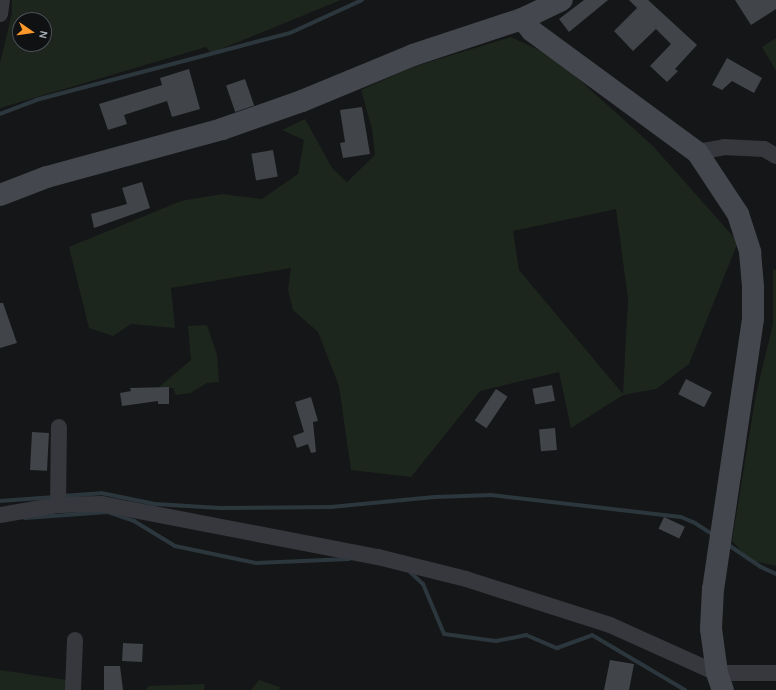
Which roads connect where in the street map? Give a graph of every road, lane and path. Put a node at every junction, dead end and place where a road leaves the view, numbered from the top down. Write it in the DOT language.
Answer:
graph roads {
  1 [pos="2,0"];
  2 [pos="562,0"];
  3 [pos="0,14"];
  4 [pos="522,19"];
  5 [pos="697,152"];
  6 [pos="776,156"];
  7 [pos="0,195"];
  8 [pos="59,427"];
  9 [pos="58,505"];
  10 [pos="0,516"];
  11 [pos="74,640"];
  12 [pos="776,673"];
  13 [pos="720,681"];
  14 [pos="73,690"];
  1 -- 3 [label="street"];
  2 -- 4 [label="street"];
  4 -- 5 [label="street"];
  4 -- 7 [label="street"];
  5 -- 6 [label="street"];
  5 -- 13 [label="street"];
  8 -- 9 [label="street"];
  9 -- 10 [label="street"];
  9 -- 13 [label="street"];
  11 -- 14 [label="street"];
  12 -- 13 [label="street"];
}
